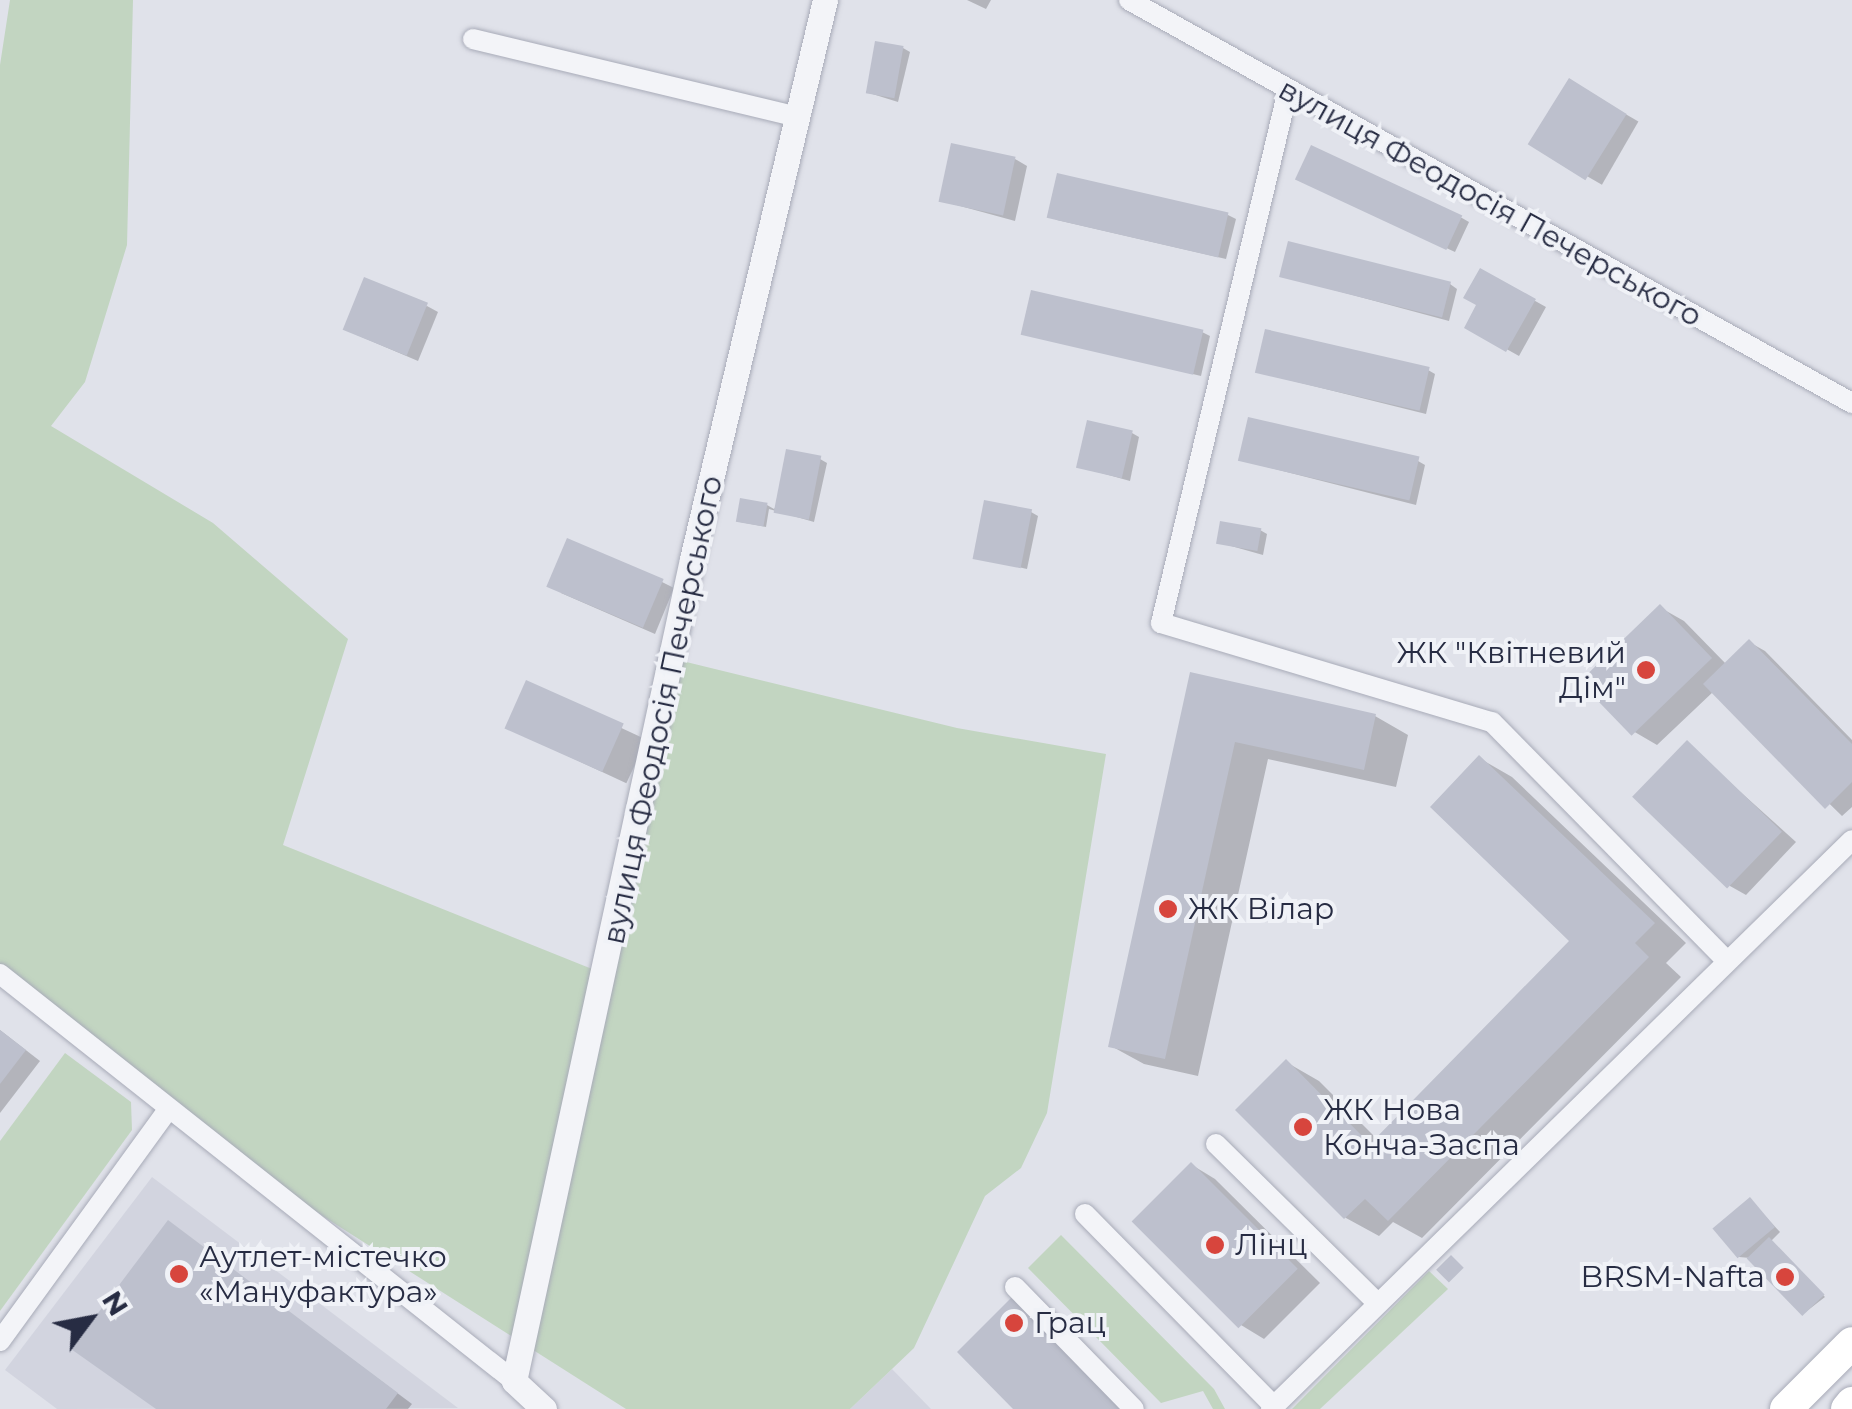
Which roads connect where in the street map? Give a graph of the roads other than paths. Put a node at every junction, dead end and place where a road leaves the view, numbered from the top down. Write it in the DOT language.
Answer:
graph roads {
  1 [pos="825,0"];
  2 [pos="1128,0"];
  3 [pos="473,39"];
  4 [pos="1288,90"];
  5 [pos="799,117"];
  6 [pos="1852,403"];
  7 [pos="1852,840"];
  8 [pos="1727,961"];
  9 [pos="0,974"];
  10 [pos="167,1110"];
  11 [pos="1216,1144"];
  12 [pos="1085,1214"];
  13 [pos="1015,1287"];
  14 [pos="1377,1303"];
  15 [pos="0,1342"];
  16 [pos="1852,1343"];
  17 [pos="514,1381"];
  18 [pos="1852,1404"];
  19 [pos="1273,1408"];
  20 [pos="544,1409"];
  21 [pos="1134,1409"];
  22 [pos="1786,1409"];
  23 [pos="1846,1409"];
  1 -- 5 [label="street, вулиця Феодосія Печерського"];
  2 -- 4 [label="street, вулиця Феодосія Печерського"];
  3 -- 5 [label="street"];
  4 -- 6 [label="street, вулиця Феодосія Печерського"];
  4 -- 8 [label="street"];
  5 -- 17 [label="street, вулиця Феодосія Печерського"];
  7 -- 8 [label="street"];
  8 -- 14 [label="street"];
  9 -- 10 [label="street"];
  10 -- 15 [label="street"];
  10 -- 17 [label="street"];
  11 -- 14 [label="street"];
  12 -- 19 [label="street"];
  13 -- 21 [label="street"];
  14 -- 19 [label="street"];
  16 -- 22 [label="main road"];
  17 -- 20 [label="street"];
  18 -- 23 [label="main road"];
}
